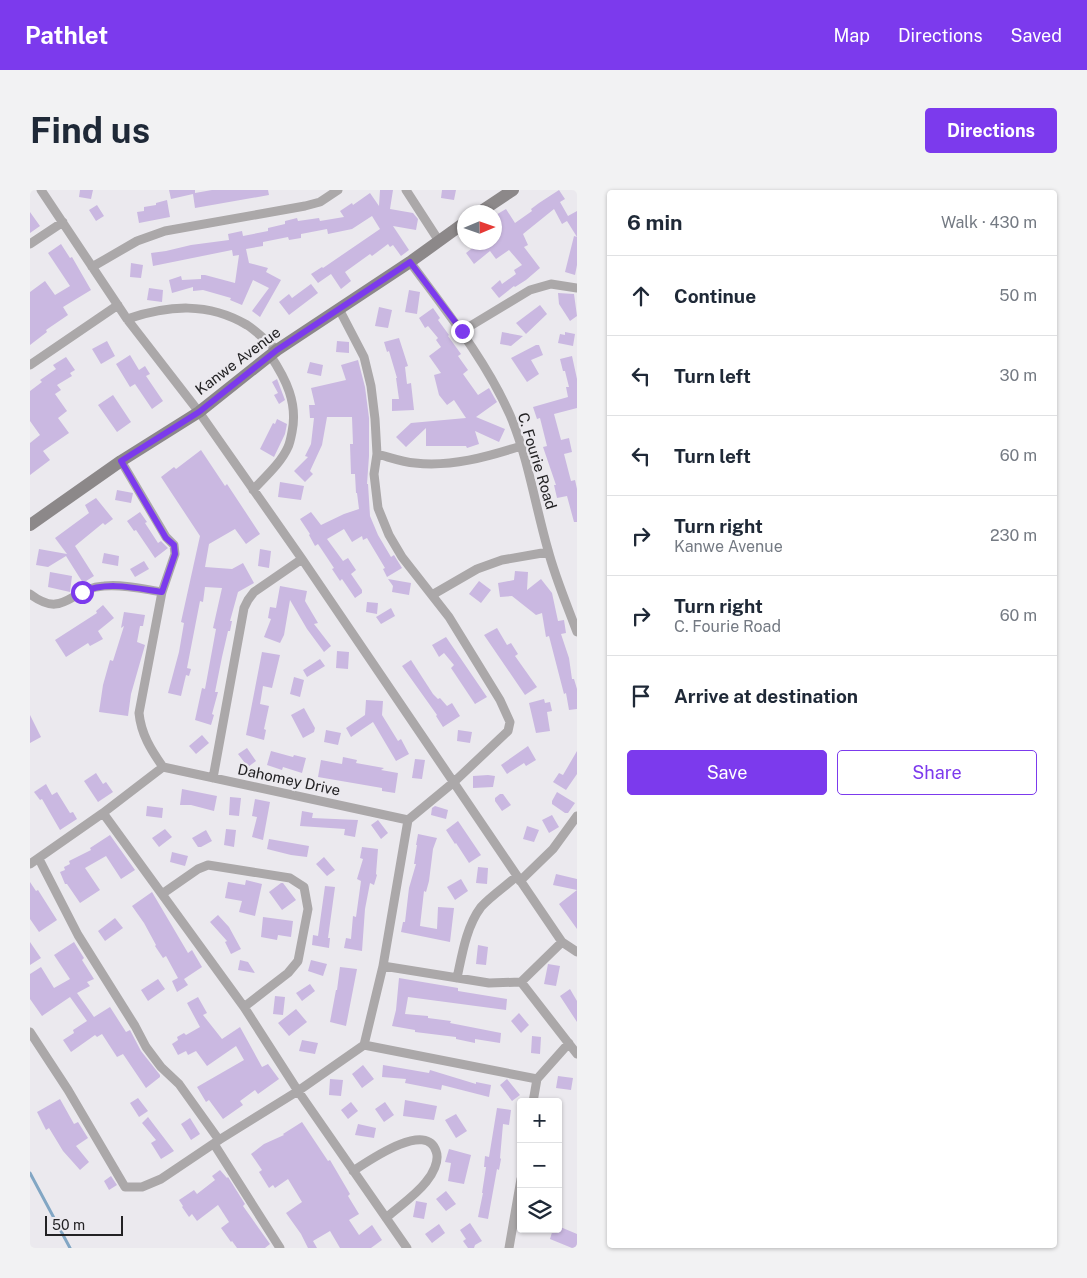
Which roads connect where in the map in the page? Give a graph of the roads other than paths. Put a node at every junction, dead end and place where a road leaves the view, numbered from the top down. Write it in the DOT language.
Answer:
graph roads {
  1 [pos="41,190"];
  2 [pos="338,190"];
  3 [pos="406,190"];
  4 [pos="513,190"];
  5 [pos="490,205"];
  6 [pos="63,222"];
  7 [pos="457,228"];
  8 [pos="439,241"];
  9 [pos="30,244"];
  10 [pos="410,262"];
  11 [pos="92,267"];
  12 [pos="577,288"];
  13 [pos="118,305"];
  14 [pos="339,309"];
  15 [pos="127,319"];
  16 [pos="462,331"];
  17 [pos="273,353"];
  18 [pos="30,365"];
  19 [pos="199,412"];
  20 [pos="521,446"];
  21 [pos="377,454"];
  22 [pos="121,461"];
  23 [pos="253,490"];
  24 [pos="30,525"];
  25 [pos="548,552"];
  26 [pos="302,559"];
  27 [pos="162,592"];
  28 [pos="30,594"];
  29 [pos="432,595"];
  30 [pos="577,632"];
  31 [pos="163,767"];
  32 [pos="213,778"];
  33 [pos="454,782"];
  34 [pos="104,813"];
  35 [pos="577,816"];
  36 [pos="408,820"];
  37 [pos="39,859"];
  38 [pos="30,864"];
  39 [pos="519,879"];
  40 [pos="162,894"];
  41 [pos="562,942"];
  42 [pos="577,952"];
  43 [pos="383,966"];
  44 [pos="457,978"];
  45 [pos="520,982"];
  46 [pos="244,1006"];
  47 [pos="30,1032"];
  48 [pos="569,1043"];
  49 [pos="364,1046"];
  50 [pos="577,1054"];
  51 [pos="537,1079"];
  52 [pos="298,1091"];
  53 [pos="535,1098"];
  54 [pos="216,1142"];
  55 [pos="353,1172"];
  56 [pos="519,1188"];
  57 [pos="386,1218"];
  58 [pos="280,1248"];
  59 [pos="407,1248"];
  60 [pos="509,1248"];
  1 -- 6 [label="street"];
  2 -- 11 [label="street"];
  3 -- 8 [label="street"];
  4 -- 5 [label="main road"];
  6 -- 9 [label="street"];
  6 -- 11 [label="street"];
  7 -- 8 [label="main road, Kanwe Avenue"];
  8 -- 10 [label="main road, Kanwe Avenue"];
  10 -- 14 [label="main road, Kanwe Avenue"];
  10 -- 16 [label="street, C. Fourie Road"];
  11 -- 13 [label="street"];
  12 -- 16 [label="street"];
  13 -- 15 [label="street"];
  13 -- 18 [label="street"];
  14 -- 17 [label="main road, Kanwe Avenue"];
  14 -- 21 [label="street"];
  15 -- 17 [label="street"];
  15 -- 19 [label="street"];
  16 -- 20 [label="street, C. Fourie Road"];
  17 -- 19 [label="main road, Kanwe Avenue"];
  17 -- 23 [label="street"];
  19 -- 22 [label="main road, Kanwe Avenue"];
  19 -- 23 [label="street"];
  20 -- 21 [label="street"];
  20 -- 25 [label="street, C. Fourie Road"];
  21 -- 29 [label="street"];
  22 -- 24 [label="main road, Kanwe Avenue"];
  22 -- 27 [label="street"];
  23 -- 26 [label="street"];
  25 -- 29 [label="street"];
  25 -- 30 [label="street, C. Fourie Road"];
  26 -- 32 [label="street"];
  26 -- 33 [label="street"];
  27 -- 28 [label="street"];
  27 -- 31 [label="street"];
  29 -- 33 [label="street"];
  31 -- 32 [label="street, Dahomey Drive"];
  31 -- 34 [label="street"];
  32 -- 36 [label="street, Dahomey Drive"];
  33 -- 36 [label="street"];
  33 -- 39 [label="street"];
  34 -- 37 [label="street"];
  34 -- 40 [label="street"];
  35 -- 39 [label="street"];
  36 -- 43 [label="street"];
  37 -- 38 [label="street"];
  37 -- 54 [label="street"];
  39 -- 41 [label="street"];
  39 -- 44 [label="street"];
  40 -- 46 [label="street"];
  40 -- 46 [label="street"];
  41 -- 42 [label="street"];
  41 -- 45 [label="street"];
  43 -- 44 [label="street"];
  43 -- 49 [label="street"];
  44 -- 45 [label="street"];
  45 -- 48 [label="street"];
  46 -- 52 [label="street"];
  47 -- 54 [label="street"];
  48 -- 50 [label="street"];
  48 -- 51 [label="street"];
  49 -- 51 [label="street"];
  49 -- 52 [label="street"];
  51 -- 53 [label="street"];
  52 -- 54 [label="street"];
  52 -- 55 [label="street"];
  54 -- 58 [label="street"];
  55 -- 57 [label="street"];
  55 -- 57 [label="street"];
  56 -- 60 [label="street"];
  57 -- 59 [label="street"];
}
